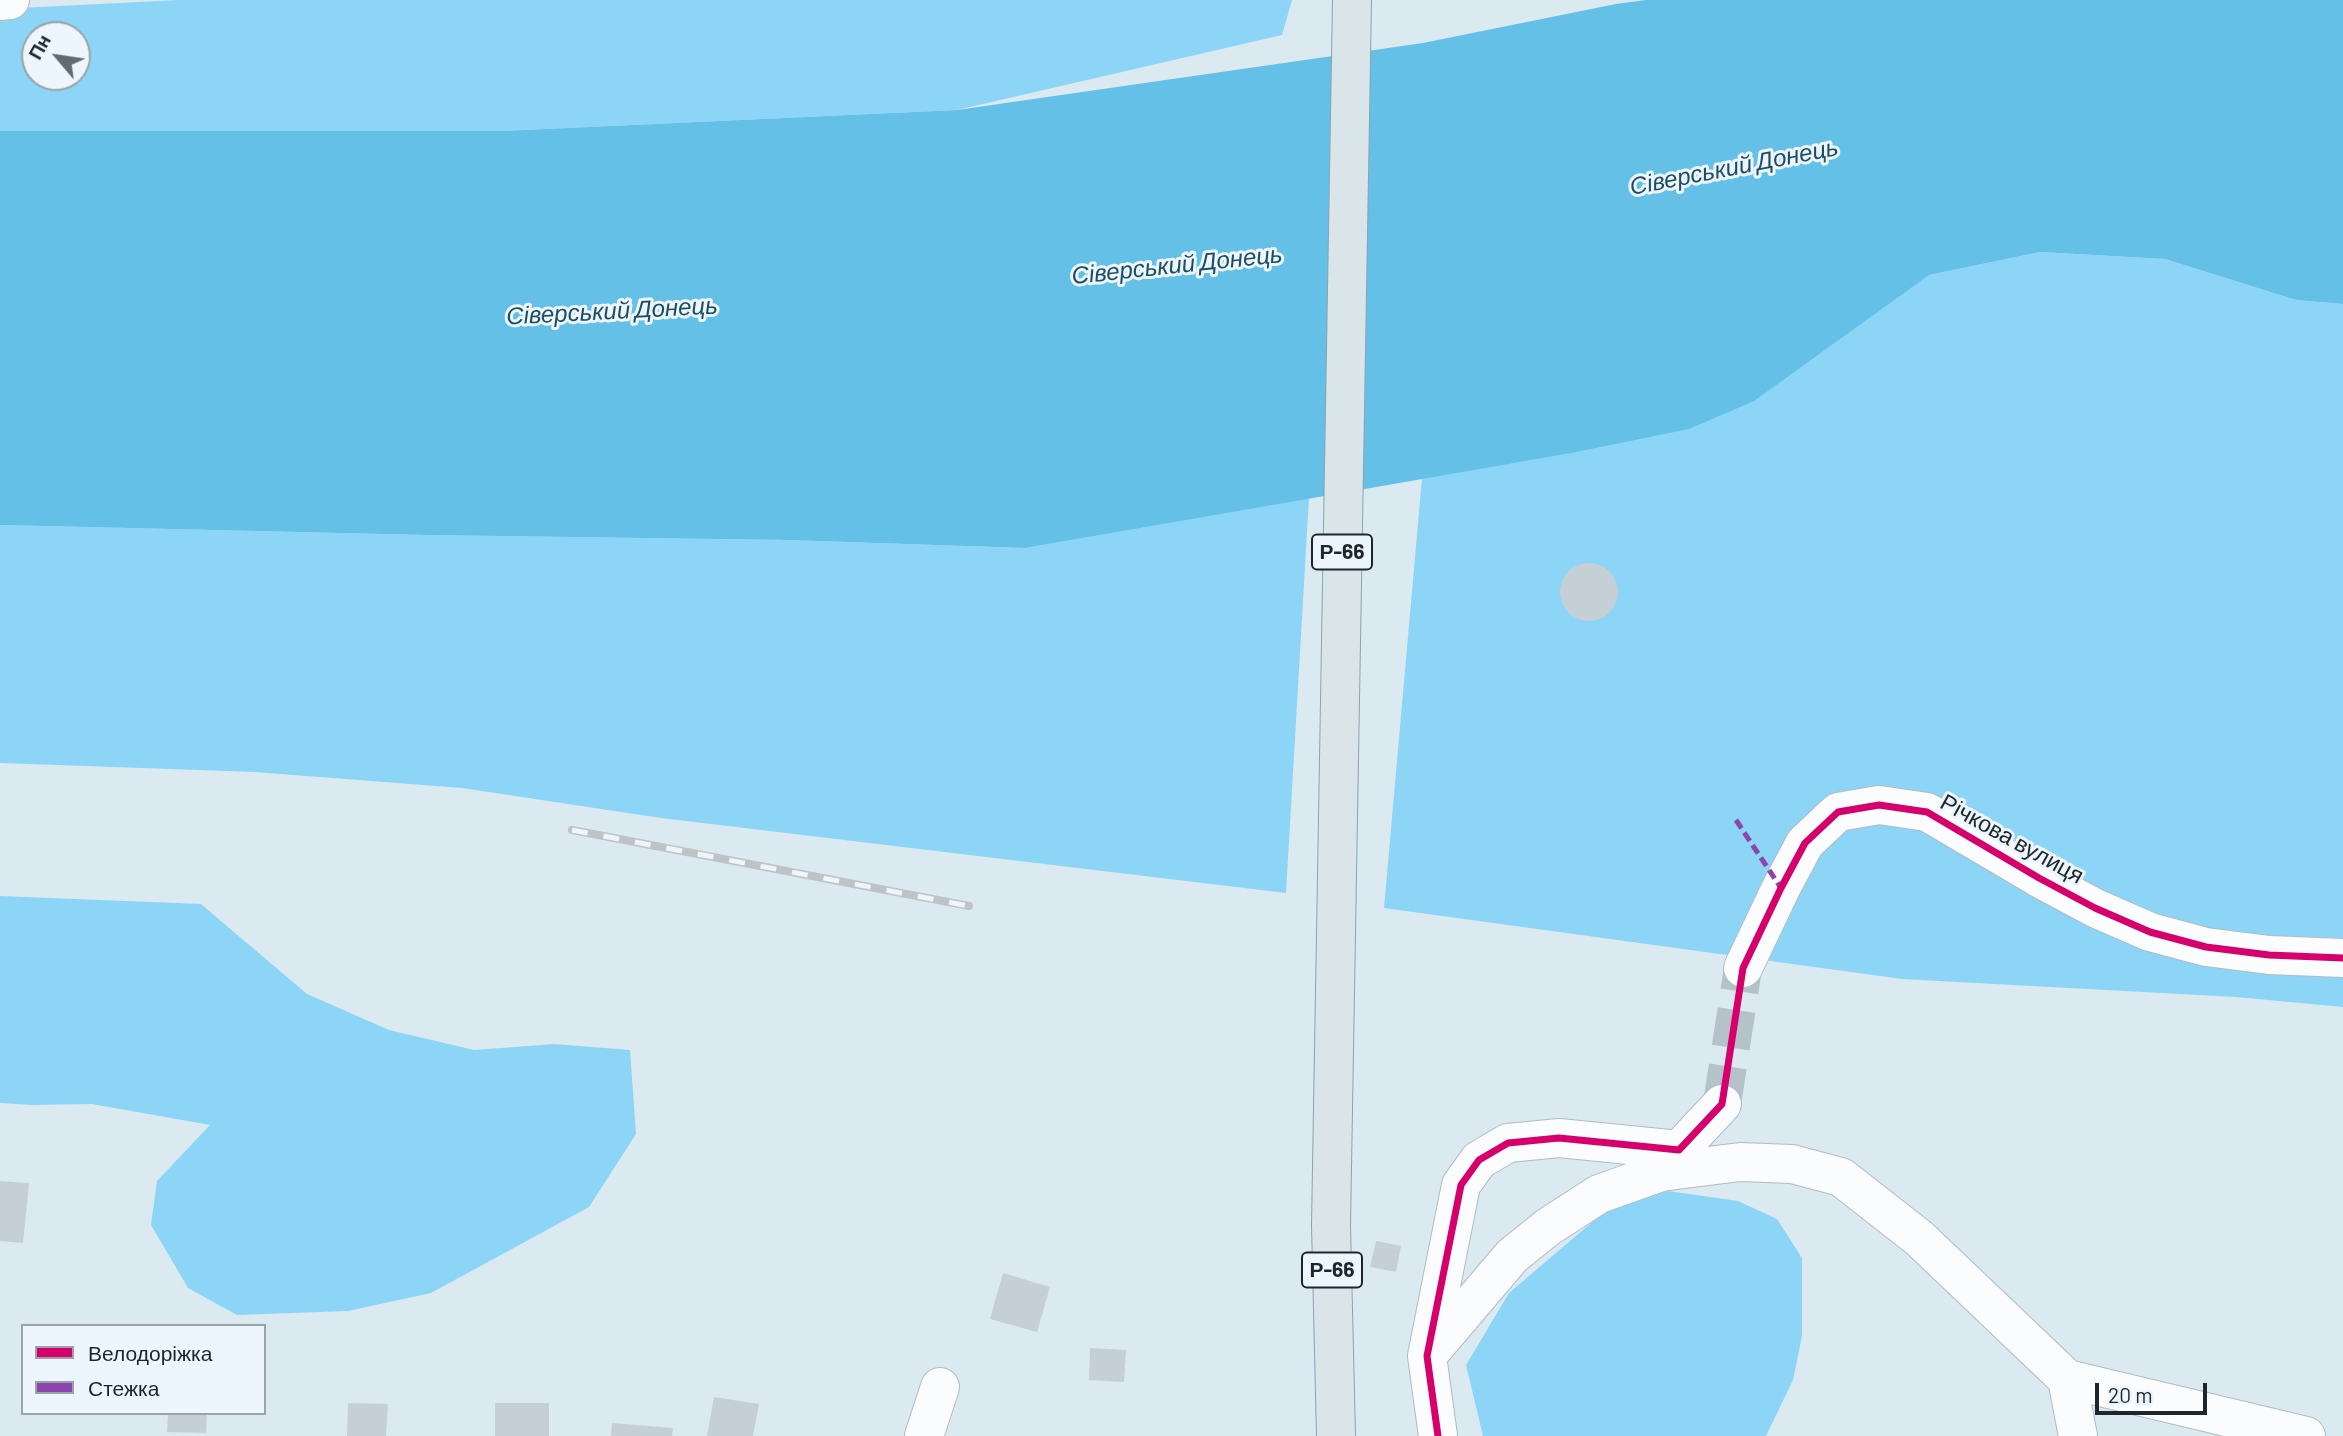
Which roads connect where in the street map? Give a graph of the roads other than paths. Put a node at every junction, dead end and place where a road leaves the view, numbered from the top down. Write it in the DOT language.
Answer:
graph roads {
  1 [pos="10,0"];
  2 [pos="1352,0"];
  3 [pos="0,1"];
  4 [pos="2343,958"];
  5 [pos="1743,968"];
  6 [pos="1722,1104"];
  7 [pos="1427,1356"];
  8 [pos="2067,1379"];
  9 [pos="940,1387"];
  10 [pos="923,1436"];
  11 [pos="1336,1436"];
  12 [pos="1438,1436"];
  13 [pos="2078,1436"];
  14 [pos="2306,1436"];
  1 -- 3 [label="street"];
  2 -- 11 [label="main road, Р-66"];
  4 -- 5 [label="street, Річкова вулиця"];
  6 -- 7 [label="street"];
  7 -- 8 [label="street"];
  7 -- 12 [label="street"];
  8 -- 13 [label="street"];
  8 -- 14 [label="street"];
  9 -- 10 [label="street"];
}
